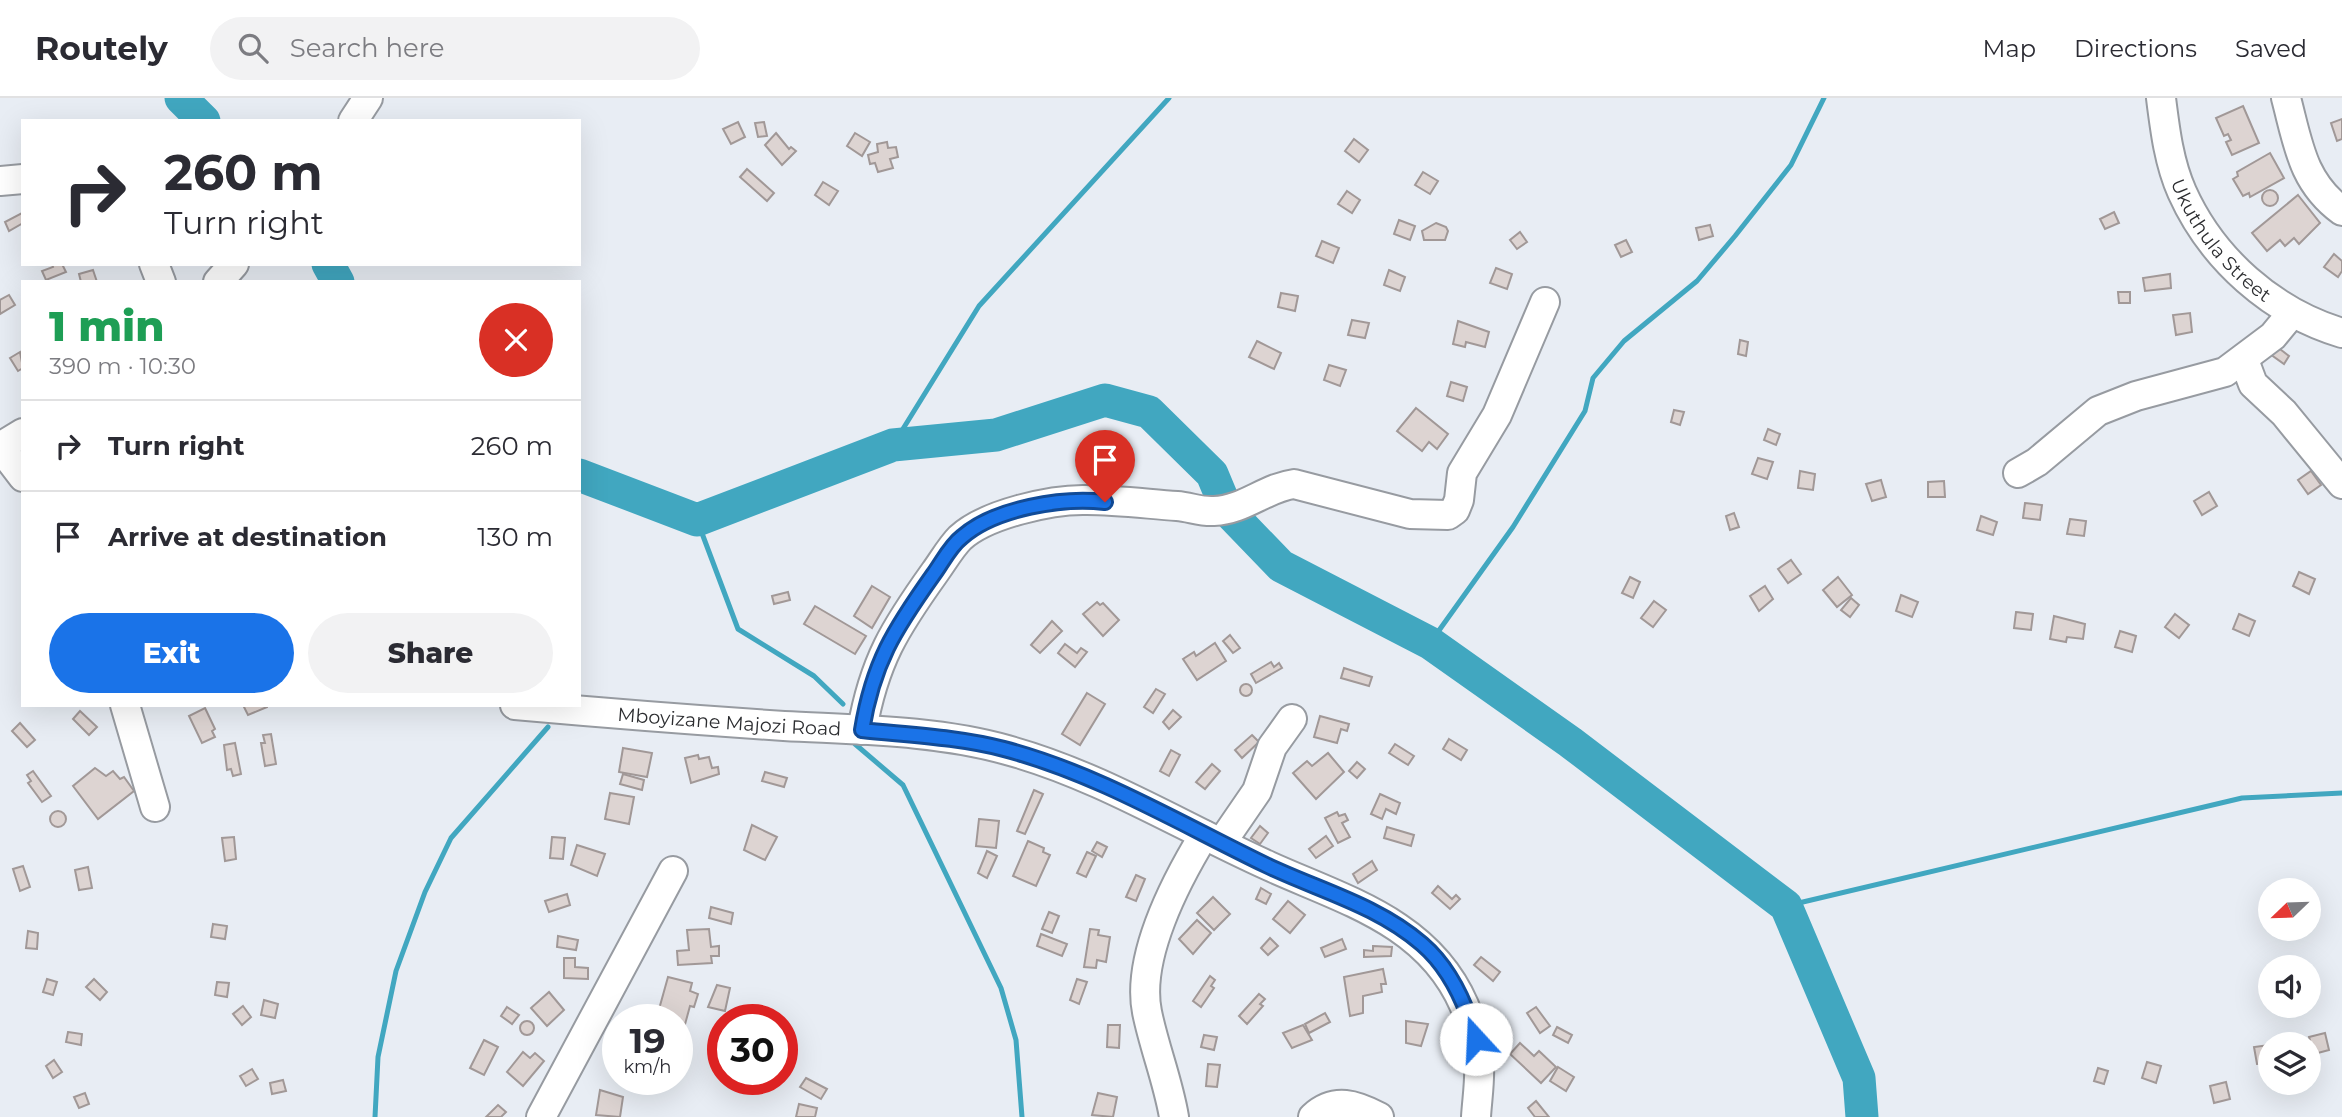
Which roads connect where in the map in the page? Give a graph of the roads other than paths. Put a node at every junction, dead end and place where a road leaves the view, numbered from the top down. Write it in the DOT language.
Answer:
graph roads {
  1 [pos="368,98"];
  2 [pos="2161,98"];
  3 [pos="2286,98"];
  4 [pos="354,119"];
  5 [pos="21,179"];
  6 [pos="0,181"];
  7 [pos="2342,211"];
  8 [pos="232,266"];
  9 [pos="220,280"];
  10 [pos="1545,302"];
  11 [pos="2292,313"];
  12 [pos="2342,333"];
  13 [pos="2244,360"];
  14 [pos="21,434"];
  15 [pos="0,447"];
  16 [pos="2018,473"];
  17 [pos="21,474"];
  18 [pos="2342,484"];
  19 [pos="126,707"];
  20 [pos="543,707"];
  21 [pos="1292,719"];
  22 [pos="862,730"];
  23 [pos="155,807"];
  24 [pos="1213,839"];
  25 [pos="673,871"];
  26 [pos="541,1117"];
  27 [pos="1174,1117"];
  28 [pos="1313,1117"];
  29 [pos="1379,1117"];
  30 [pos="1476,1117"];
  1 -- 4 [label="street"];
  2 -- 11 [label="street, Ukuthula Street"];
  3 -- 7 [label="street"];
  5 -- 6 [label="street"];
  8 -- 9 [label="street"];
  10 -- 22 [label="street"];
  11 -- 12 [label="street, Ukuthula Street"];
  11 -- 13 [label="street"];
  13 -- 16 [label="street"];
  13 -- 18 [label="street"];
  14 -- 15 [label="street"];
  15 -- 17 [label="street"];
  19 -- 23 [label="street"];
  20 -- 22 [label="street, Mboyizane Majozi Road"];
  21 -- 24 [label="street"];
  22 -- 24 [label="street, Mboyizane Majozi Road"];
  24 -- 27 [label="street"];
  24 -- 30 [label="street, Mboyizane Majozi Road"];
  25 -- 26 [label="street"];
  28 -- 29 [label="street"];
}
